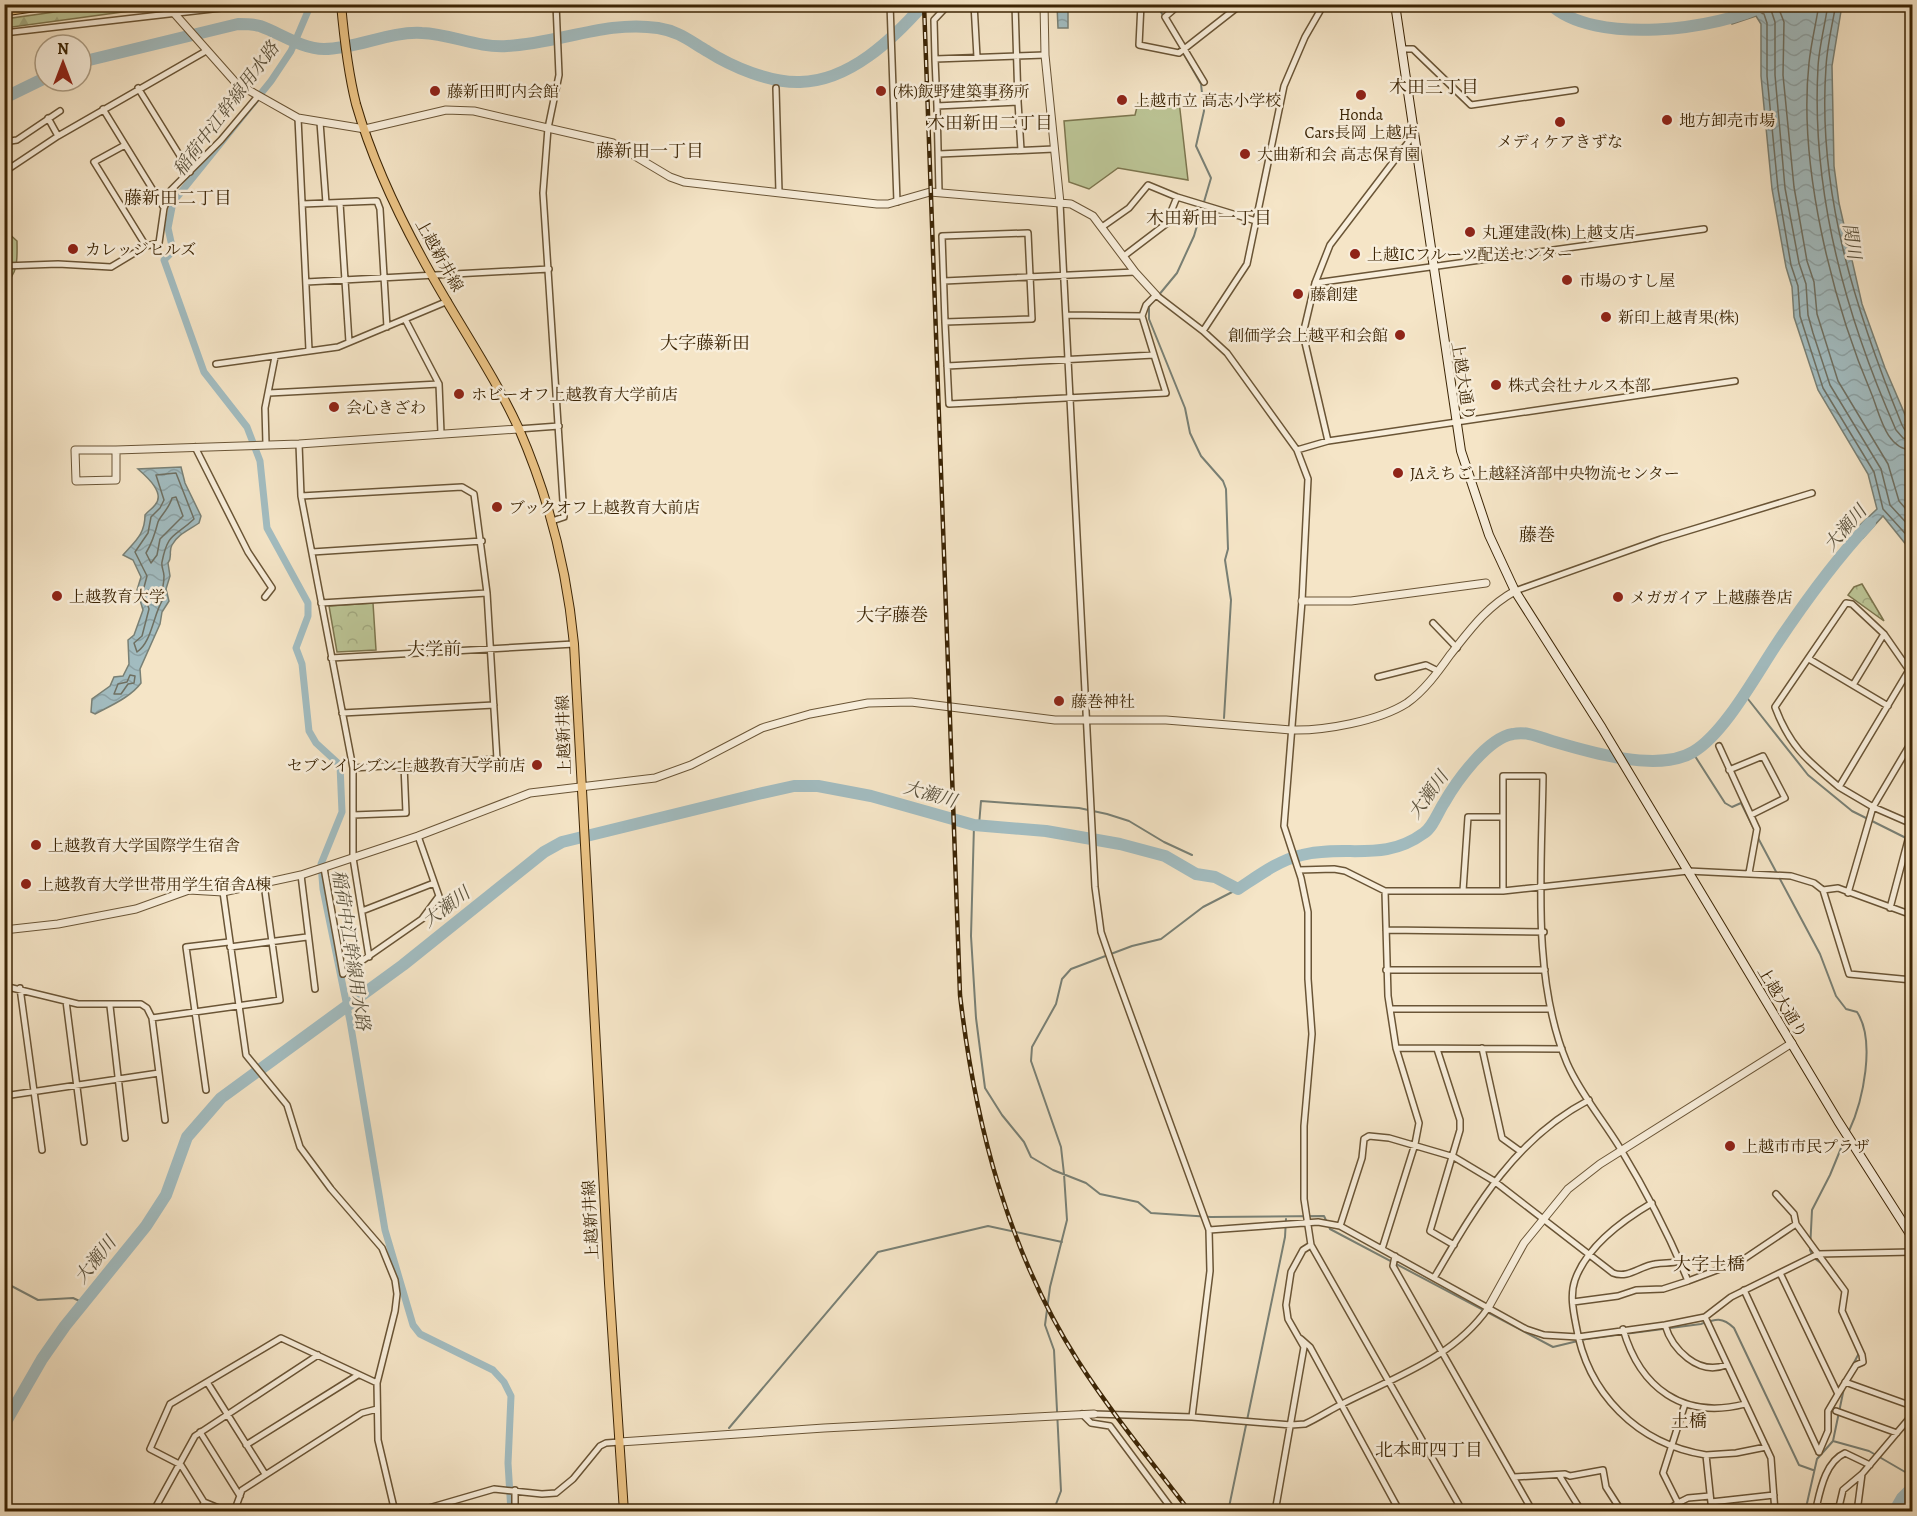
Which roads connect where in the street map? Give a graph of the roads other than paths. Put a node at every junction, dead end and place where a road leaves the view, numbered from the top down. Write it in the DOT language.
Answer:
graph roads {
  1 [pos="53,4"];
  2 [pos="166,4"];
  3 [pos="256,4"];
  4 [pos="341,4"];
  5 [pos="556,4"];
  6 [pos="890,4"];
  7 [pos="949,4"];
  8 [pos="974,4"];
  9 [pos="1015,4"];
  10 [pos="1044,4"];
  11 [pos="1110,4"];
  12 [pos="1180,4"];
  13 [pos="1247,4"];
  14 [pos="1324,4"];
  15 [pos="1395,4"];
  16 [pos="1240,5"];
  17 [pos="1141,6"];
  18 [pos="4,11"];
  19 [pos="175,15"];
  20 [pos="4,33"];
  21 [pos="1401,49"];
  22 [pos="1186,50"];
  23 [pos="206,51"];
  24 [pos="1045,55"];
  25 [pos="1018,56"];
  26 [pos="977,57"];
  27 [pos="935,59"];
  28 [pos="1204,82"];
  29 [pos="138,88"];
  30 [pos="776,88"];
  31 [pos="1575,90"];
  32 [pos="258,96"];
  33 [pos="1018,102"];
  34 [pos="937,106"];
  35 [pos="103,109"];
  36 [pos="60,111"];
  37 [pos="48,118"];
  38 [pos="297,118"];
  39 [pos="320,123"];
  40 [pos="548,128"];
  41 [pos="365,129"];
  42 [pos="58,135"];
  43 [pos="1413,135"];
  44 [pos="4,142"];
  45 [pos="125,145"];
  46 [pos="1054,149"];
  47 [pos="1021,150"];
  48 [pos="939,154"];
  49 [pos="4,172"];
  50 [pos="190,172"];
  51 [pos="779,192"];
  52 [pos="939,192"];
  53 [pos="1177,197"];
  54 [pos="897,202"];
  55 [pos="326,203"];
  56 [pos="340,203"];
  57 [pos="1060,203"];
  58 [pos="302,204"];
  59 [pos="164,208"];
  60 [pos="1257,221"];
  61 [pos="1102,227"];
  62 [pos="1704,229"];
  63 [pos="146,246"];
  64 [pos="1124,256"];
  65 [pos="4,266"];
  66 [pos="1433,267"];
  67 [pos="549,269"];
  68 [pos="1135,272"];
  69 [pos="432,275"];
  70 [pos="1064,275"];
  71 [pos="1031,277"];
  72 [pos="384,278"];
  73 [pos="344,280"];
  74 [pos="944,281"];
  75 [pos="306,282"];
  76 [pos="1316,283"];
  77 [pos="1159,297"];
  78 [pos="448,302"];
  79 [pos="1066,315"];
  80 [pos="1142,316"];
  81 [pos="406,321"];
  82 [pos="945,322"];
  83 [pos="387,327"];
  84 [pos="1203,331"];
  85 [pos="349,342"];
  86 [pos="309,350"];
  87 [pos="1154,355"];
  88 [pos="275,357"];
  89 [pos="1068,360"];
  90 [pos="216,364"];
  91 [pos="947,366"];
  92 [pos="1735,381"];
  93 [pos="439,384"];
  94 [pos="269,393"];
  95 [pos="1070,398"];
  96 [pos="1456,422"];
  97 [pos="559,426"];
  98 [pos="519,429"];
  99 [pos="441,433"];
  100 [pos="1328,441"];
  101 [pos="266,444"];
  102 [pos="299,444"];
  103 [pos="195,447"];
  104 [pos="116,450"];
  105 [pos="1297,450"];
  106 [pos="1812,493"];
  107 [pos="301,496"];
  108 [pos="552,521"];
  109 [pos="482,541"];
  110 [pos="312,552"];
  111 [pos="1486,583"];
  112 [pos="1515,591"];
  113 [pos="487,593"];
  114 [pos="265,597"];
  115 [pos="1302,601"];
  116 [pos="321,603"];
  117 [pos="1433,623"];
  118 [pos="1884,634"];
  119 [pos="574,644"];
  120 [pos="1457,648"];
  121 [pos="492,650"];
  122 [pos="331,658"];
  123 [pos="1809,659"];
  124 [pos="1438,671"];
  125 [pos="1911,673"];
  126 [pos="1378,677"];
  127 [pos="1853,685"];
  128 [pos="494,705"];
  129 [pos="1888,706"];
  130 [pos="342,713"];
  131 [pos="1086,720"];
  132 [pos="1291,730"];
  133 [pos="1912,741"];
  134 [pos="1719,746"];
  135 [pos="404,765"];
  136 [pos="353,768"];
  137 [pos="1729,770"];
  138 [pos="1839,787"];
  139 [pos="580,789"];
  140 [pos="1873,807"];
  141 [pos="353,815"];
  142 [pos="1751,815"];
  143 [pos="1503,817"];
  144 [pos="1912,824"];
  145 [pos="418,836"];
  146 [pos="353,858"];
  147 [pos="1298,867"];
  148 [pos="324,868"];
  149 [pos="1688,871"];
  150 [pos="1749,873"];
  151 [pos="301,875"];
  152 [pos="434,883"];
  153 [pos="264,884"];
  154 [pos="1542,886"];
  155 [pos="1823,890"];
  156 [pos="1384,891"];
  157 [pos="1463,891"];
  158 [pos="1503,891"];
  159 [pos="223,892"];
  160 [pos="1848,892"];
  161 [pos="1890,908"];
  162 [pos="362,911"];
  163 [pos="1912,915"];
  164 [pos="4,930"];
  165 [pos="1386,930"];
  166 [pos="1544,932"];
  167 [pos="307,936"];
  168 [pos="272,941"];
  169 [pos="230,944"];
  170 [pos="369,957"];
  171 [pos="1386,970"];
  172 [pos="1545,970"];
  173 [pos="1912,981"];
  174 [pos="4,986"];
  175 [pos="20,988"];
  176 [pos="315,989"];
  177 [pos="66,1001"];
  178 [pos="239,1005"];
  179 [pos="110,1006"];
  180 [pos="1390,1009"];
  181 [pos="1550,1009"];
  182 [pos="195,1011"];
  183 [pos="152,1018"];
  184 [pos="1792,1043"];
  185 [pos="1396,1048"];
  186 [pos="1437,1048"];
  187 [pos="1482,1048"];
  188 [pos="1562,1049"];
  189 [pos="159,1073"];
  190 [pos="118,1079"];
  191 [pos="76,1085"];
  192 [pos="206,1090"];
  193 [pos="34,1091"];
  194 [pos="4,1096"];
  195 [pos="1589,1100"];
  196 [pos="165,1120"];
  197 [pos="125,1138"];
  198 [pos="84,1142"];
  199 [pos="1415,1144"];
  200 [pos="42,1150"];
  201 [pos="1520,1151"];
  202 [pos="1622,1151"];
  203 [pos="1454,1157"];
  204 [pos="1494,1180"];
  205 [pos="1776,1194"];
  206 [pos="1652,1203"];
  207 [pos="1542,1218"];
  208 [pos="1306,1223"];
  209 [pos="1796,1224"];
  210 [pos="1340,1226"];
  211 [pos="1209,1230"];
  212 [pos="1912,1237"];
  213 [pos="1311,1245"];
  214 [pos="1454,1245"];
  215 [pos="1382,1249"];
  216 [pos="1912,1252"];
  217 [pos="1818,1254"];
  218 [pos="1590,1255"];
  219 [pos="1395,1256"];
  220 [pos="1680,1261"];
  221 [pos="1780,1274"];
  222 [pos="1434,1278"];
  223 [pos="1688,1281"];
  224 [pos="1744,1290"];
  225 [pos="1573,1302"];
  226 [pos="1488,1308"];
  227 [pos="1705,1317"];
  228 [pos="1665,1324"];
  229 [pos="1623,1329"];
  230 [pos="1578,1336"];
  231 [pos="1300,1338"];
  232 [pos="1443,1352"];
  233 [pos="318,1356"];
  234 [pos="1726,1365"];
  235 [pos="358,1375"];
  236 [pos="207,1382"];
  237 [pos="1390,1382"];
  238 [pos="1845,1382"];
  239 [pos="377,1383"];
  240 [pos="1838,1394"];
  241 [pos="1341,1404"];
  242 [pos="1685,1404"];
  243 [pos="1745,1404"];
  244 [pos="1912,1406"];
  245 [pos="377,1409"];
  246 [pos="1836,1411"];
  247 [pos="1081,1413"];
  248 [pos="1094,1414"];
  249 [pos="226,1415"];
  250 [pos="1912,1415"];
  251 [pos="1192,1417"];
  252 [pos="1291,1425"];
  253 [pos="200,1432"];
  254 [pos="1897,1433"];
  255 [pos="620,1442"];
  256 [pos="246,1445"];
  257 [pos="1672,1447"];
  258 [pos="1766,1447"];
  259 [pos="1706,1455"];
  260 [pos="181,1465"];
  261 [pos="1870,1465"];
  262 [pos="265,1474"];
  263 [pos="1862,1474"];
  264 [pos="1559,1475"];
  265 [pos="1514,1477"];
  266 [pos="514,1490"];
  267 [pos="1774,1495"];
  268 [pos="240,1496"];
  269 [pos="1710,1499"];
  270 [pos="204,1502"];
  271 [pos="1678,1503"];
  272 [pos="153,1512"];
  273 [pos="201,1512"];
  274 [pos="228,1512"];
  275 [pos="234,1512"];
  276 [pos="395,1512"];
  277 [pos="415,1512"];
  278 [pos="515,1512"];
  279 [pos="624,1512"];
  280 [pos="1174,1512"];
  281 [pos="1275,1512"];
  282 [pos="1400,1512"];
  283 [pos="1463,1512"];
  284 [pos="1533,1512"];
  285 [pos="1582,1512"];
  286 [pos="1622,1512"];
  287 [pos="1665,1512"];
  288 [pos="1712,1512"];
  289 [pos="1775,1512"];
  290 [pos="1857,1512"];
  1 -- 18 [label="highway"];
  2 -- 19 [label="street"];
  3 -- 19 [label="street"];
  4 -- 41 [label="main road, 上越新井線"];
  5 -- 40 [label="street"];
  6 -- 54 [label="street"];
  7 -- 27 [label="street"];
  8 -- 26 [label="street"];
  9 -- 25 [label="street"];
  10 -- 24 [label="street"];
  11 -- 17 [label="street"];
  12 -- 22 [label="street"];
  13 -- 16 [label="street"];
  14 -- 60 [label="street"];
  15 -- 21 [label="main road, 上越大通り"];
  16 -- 22 [label="street"];
  17 -- 22 [label="street"];
  19 -- 20 [label="street"];
  19 -- 23 [label="street"];
  21 -- 31 [label="street"];
  21 -- 43 [label="main road, 上越大通り"];
  22 -- 28 [label="street"];
  23 -- 29 [label="street"];
  23 -- 32 [label="street"];
  24 -- 25 [label="street"];
  24 -- 46 [label="street"];
  25 -- 26 [label="street"];
  25 -- 33 [label="street"];
  26 -- 27 [label="street"];
  27 -- 34 [label="street"];
  29 -- 35 [label="street"];
  29 -- 50 [label="street"];
  30 -- 51 [label="street"];
  32 -- 38 [label="street"];
  32 -- 50 [label="street"];
  33 -- 34 [label="street"];
  33 -- 47 [label="street"];
  34 -- 48 [label="street"];
  35 -- 42 [label="street"];
  35 -- 45 [label="street"];
  36 -- 37 [label="street"];
  37 -- 42 [label="street"];
  37 -- 44 [label="street"];
  38 -- 39 [label="street"];
  38 -- 58 [label="street"];
  39 -- 41 [label="street"];
  39 -- 55 [label="street"];
  40 -- 41 [label="street"];
  40 -- 51 [label="street"];
  40 -- 67 [label="street"];
  41 -- 69 [label="main road, 上越新井線"];
  42 -- 49 [label="street"];
  43 -- 66 [label="main road, 上越大通り"];
  43 -- 76 [label="street"];
  45 -- 59 [label="street"];
  45 -- 63 [label="street"];
  46 -- 47 [label="street"];
  46 -- 57 [label="street"];
  47 -- 48 [label="street"];
  48 -- 52 [label="street"];
  50 -- 59 [label="street"];
  51 -- 54 [label="street"];
  52 -- 54 [label="street"];
  52 -- 57 [label="street"];
  53 -- 60 [label="street"];
  53 -- 61 [label="street"];
  53 -- 64 [label="street"];
  55 -- 56 [label="street"];
  55 -- 58 [label="street"];
  56 -- 72 [label="street"];
  56 -- 73 [label="street"];
  57 -- 61 [label="street"];
  57 -- 70 [label="street"];
  58 -- 75 [label="street"];
  59 -- 63 [label="street"];
  60 -- 84 [label="street"];
  61 -- 64 [label="street"];
  62 -- 66 [label="street"];
  63 -- 65 [label="street"];
  64 -- 68 [label="street"];
  66 -- 76 [label="street"];
  66 -- 96 [label="main road, 上越大通り"];
  67 -- 69 [label="street"];
  67 -- 97 [label="street"];
  68 -- 70 [label="street"];
  68 -- 77 [label="street"];
  69 -- 72 [label="street"];
  69 -- 78 [label="main road, 上越新井線"];
  70 -- 71 [label="street"];
  70 -- 79 [label="street"];
  71 -- 74 [label="street"];
  71 -- 74 [label="street"];
  71 -- 82 [label="street"];
  72 -- 73 [label="street"];
  72 -- 83 [label="street"];
  73 -- 75 [label="street"];
  73 -- 85 [label="street"];
  74 -- 82 [label="street"];
  75 -- 86 [label="street"];
  76 -- 100 [label="street"];
  77 -- 80 [label="street"];
  77 -- 84 [label="street"];
  78 -- 81 [label="street"];
  78 -- 98 [label="main road, 上越新井線"];
  79 -- 80 [label="street"];
  79 -- 89 [label="street"];
  80 -- 87 [label="street"];
  81 -- 83 [label="street"];
  81 -- 93 [label="street"];
  82 -- 91 [label="street"];
  83 -- 85 [label="street"];
  84 -- 105 [label="street"];
  85 -- 86 [label="street"];
  86 -- 88 [label="street"];
  87 -- 89 [label="street"];
  87 -- 95 [label="street"];
  88 -- 90 [label="street"];
  88 -- 94 [label="street"];
  89 -- 91 [label="street"];
  89 -- 95 [label="street"];
  91 -- 95 [label="street"];
  92 -- 96 [label="street"];
  93 -- 94 [label="street"];
  93 -- 99 [label="street"];
  94 -- 101 [label="street"];
  95 -- 131 [label="street"];
  96 -- 100 [label="street"];
  96 -- 112 [label="main road, 上越大通り"];
  97 -- 98 [label="street"];
  97 -- 108 [label="street"];
  98 -- 99 [label="street"];
  98 -- 108 [label="main road, 上越新井線"];
  99 -- 102 [label="street"];
  100 -- 105 [label="street"];
  101 -- 102 [label="street"];
  101 -- 103 [label="street"];
  102 -- 107 [label="street"];
  103 -- 104 [label="street"];
  103 -- 114 [label="street"];
  104 -- 104 [label="street"];
  105 -- 115 [label="street"];
  106 -- 112 [label="street"];
  107 -- 109 [label="street"];
  107 -- 110 [label="street"];
  108 -- 119 [label="main road, 上越新井線"];
  109 -- 110 [label="street"];
  109 -- 113 [label="street"];
  110 -- 116 [label="street"];
  111 -- 115 [label="street"];
  112 -- 120 [label="street"];
  112 -- 149 [label="main road, 上越大通り"];
  113 -- 116 [label="street"];
  113 -- 121 [label="street"];
  115 -- 132 [label="street"];
  116 -- 122 [label="street"];
  117 -- 120 [label="street"];
  118 -- 123 [label="street"];
  118 -- 125 [label="street"];
  118 -- 127 [label="street"];
  119 -- 121 [label="street"];
  119 -- 139 [label="main road, 上越新井線"];
  120 -- 124 [label="street"];
  121 -- 122 [label="street"];
  121 -- 128 [label="street"];
  122 -- 130 [label="street"];
  123 -- 127 [label="street"];
  123 -- 138 [label="street"];
  124 -- 126 [label="street"];
  124 -- 132 [label="street"];
  125 -- 129 [label="street"];
  127 -- 129 [label="street"];
  128 -- 130 [label="street"];
  128 -- 135 [label="street"];
  129 -- 138 [label="street"];
  130 -- 136 [label="street"];
  131 -- 132 [label="street"];
  131 -- 139 [label="street"];
  131 -- 211 [label="street"];
  132 -- 147 [label="street"];
  133 -- 140 [label="street"];
  134 -- 137 [label="street"];
  135 -- 136 [label="street"];
  135 -- 141 [label="street"];
  136 -- 141 [label="street"];
  137 -- 142 [label="street"];
  137 -- 142 [label="street"];
  138 -- 140 [label="street"];
  139 -- 145 [label="street"];
  139 -- 255 [label="main road, 上越新井線"];
  140 -- 144 [label="street"];
  140 -- 160 [label="street"];
  141 -- 146 [label="street"];
  142 -- 150 [label="street"];
  143 -- 154 [label="street"];
  143 -- 157 [label="street"];
  143 -- 158 [label="street"];
  144 -- 161 [label="street"];
  145 -- 146 [label="street"];
  145 -- 152 [label="street"];
  146 -- 148 [label="street"];
  146 -- 162 [label="street"];
  147 -- 156 [label="street"];
  147 -- 208 [label="street"];
  148 -- 151 [label="street"];
  148 -- 170 [label="street"];
  149 -- 150 [label="street"];
  149 -- 154 [label="street"];
  149 -- 184 [label="main road, 上越大通り"];
  150 -- 155 [label="street"];
  151 -- 153 [label="street"];
  151 -- 167 [label="street"];
  152 -- 162 [label="street"];
  152 -- 170 [label="street"];
  153 -- 159 [label="street"];
  153 -- 168 [label="street"];
  154 -- 158 [label="street"];
  154 -- 166 [label="street"];
  155 -- 160 [label="street"];
  155 -- 173 [label="street"];
  156 -- 157 [label="street"];
  156 -- 165 [label="street"];
  157 -- 158 [label="street"];
  159 -- 164 [label="street"];
  159 -- 169 [label="street"];
  160 -- 161 [label="street"];
  161 -- 163 [label="street"];
  162 -- 170 [label="street"];
  165 -- 166 [label="street"];
  165 -- 171 [label="street"];
  166 -- 172 [label="street"];
  167 -- 168 [label="street"];
  167 -- 176 [label="street"];
  168 -- 169 [label="street"];
  168 -- 178 [label="street"];
  169 -- 178 [label="street"];
  169 -- 182 [label="street"];
  171 -- 172 [label="street"];
  171 -- 180 [label="street"];
  172 -- 181 [label="street"];
  174 -- 175 [label="street"];
  175 -- 177 [label="street"];
  175 -- 193 [label="street"];
  177 -- 179 [label="street"];
  177 -- 191 [label="street"];
  178 -- 182 [label="street"];
  178 -- 239 [label="street"];
  179 -- 183 [label="street"];
  179 -- 190 [label="street"];
  180 -- 181 [label="street"];
  180 -- 185 [label="street"];
  181 -- 188 [label="street"];
  182 -- 183 [label="street"];
  182 -- 192 [label="street"];
  183 -- 189 [label="street"];
  184 -- 202 [label="street"];
  184 -- 212 [label="main road, 上越大通り"];
  185 -- 186 [label="street"];
  185 -- 199 [label="street"];
  186 -- 187 [label="street"];
  186 -- 203 [label="street"];
  187 -- 188 [label="street"];
  187 -- 201 [label="street"];
  188 -- 195 [label="street"];
  189 -- 190 [label="street"];
  189 -- 196 [label="street"];
  190 -- 191 [label="street"];
  190 -- 197 [label="street"];
  191 -- 193 [label="street"];
  191 -- 198 [label="street"];
  193 -- 194 [label="street"];
  193 -- 200 [label="street"];
  195 -- 201 [label="street"];
  195 -- 202 [label="street"];
  199 -- 203 [label="street"];
  199 -- 210 [label="street"];
  199 -- 215 [label="street"];
  201 -- 204 [label="street"];
  202 -- 206 [label="street"];
  202 -- 207 [label="street"];
  203 -- 204 [label="street"];
  203 -- 214 [label="street"];
  204 -- 207 [label="street"];
  204 -- 214 [label="street"];
  205 -- 209 [label="street"];
  206 -- 218 [label="street"];
  206 -- 220 [label="street"];
  207 -- 218 [label="street"];
  207 -- 226 [label="street"];
  208 -- 210 [label="street"];
  208 -- 211 [label="street"];
  208 -- 213 [label="street"];
  209 -- 217 [label="street"];
  209 -- 223 [label="street"];
  210 -- 215 [label="street"];
  211 -- 251 [label="street"];
  213 -- 231 [label="street"];
  213 -- 237 [label="street"];
  214 -- 222 [label="street"];
  215 -- 219 [label="street"];
  216 -- 217 [label="street"];
  217 -- 221 [label="street"];
  217 -- 238 [label="street"];
  218 -- 220 [label="street"];
  218 -- 225 [label="street"];
  219 -- 222 [label="street"];
  219 -- 232 [label="street"];
  220 -- 223 [label="street"];
  221 -- 224 [label="street"];
  221 -- 240 [label="street"];
  222 -- 226 [label="street"];
  223 -- 225 [label="street"];
  224 -- 227 [label="street"];
  224 -- 240 [label="street"];
  225 -- 230 [label="street"];
  226 -- 230 [label="street"];
  226 -- 232 [label="street"];
  227 -- 228 [label="street"];
  227 -- 234 [label="street"];
  228 -- 229 [label="street"];
  228 -- 234 [label="street"];
  229 -- 230 [label="street"];
  229 -- 242 [label="street"];
  230 -- 257 [label="street"];
  231 -- 241 [label="street"];
  231 -- 252 [label="street"];
  232 -- 237 [label="street"];
  232 -- 265 [label="street"];
  233 -- 235 [label="street"];
  233 -- 236 [label="street"];
  233 -- 249 [label="street"];
  234 -- 243 [label="street"];
  235 -- 239 [label="street"];
  235 -- 256 [label="street"];
  236 -- 249 [label="street"];
  236 -- 260 [label="street"];
  237 -- 241 [label="street"];
  237 -- 283 [label="street"];
  238 -- 240 [label="street"];
  238 -- 244 [label="street"];
  239 -- 245 [label="street"];
  241 -- 252 [label="street"];
  241 -- 282 [label="street"];
  242 -- 243 [label="street"];
  242 -- 257 [label="street"];
  243 -- 258 [label="street"];
  245 -- 262 [label="street"];
  245 -- 276 [label="street"];
  246 -- 254 [label="street"];
  247 -- 248 [label="street"];
  247 -- 255 [label="street"];
  247 -- 280 [label="street"];
  248 -- 251 [label="street"];
  249 -- 253 [label="street"];
  249 -- 256 [label="street"];
  250 -- 254 [label="street"];
  251 -- 252 [label="street"];
  252 -- 281 [label="street"];
  253 -- 260 [label="street"];
  253 -- 268 [label="street"];
  254 -- 261 [label="street"];
  255 -- 266 [label="street"];
  255 -- 279 [label="main road, 上越新井線"];
  256 -- 262 [label="street"];
  257 -- 259 [label="street"];
  257 -- 271 [label="street"];
  258 -- 259 [label="street"];
  258 -- 267 [label="street"];
  259 -- 269 [label="street"];
  260 -- 270 [label="street"];
  260 -- 272 [label="street"];
  261 -- 263 [label="street"];
  261 -- 263 [label="street"];
  262 -- 268 [label="street"];
  263 -- 290 [label="street"];
  264 -- 265 [label="street"];
  264 -- 285 [label="street"];
  264 -- 286 [label="street"];
  265 -- 284 [label="street"];
  266 -- 277 [label="street"];
  266 -- 278 [label="street"];
  267 -- 269 [label="street"];
  267 -- 289 [label="street"];
  268 -- 275 [label="street"];
  269 -- 271 [label="street"];
  269 -- 288 [label="street"];
  270 -- 273 [label="street"];
  270 -- 274 [label="street"];
  271 -- 287 [label="street"];
}
